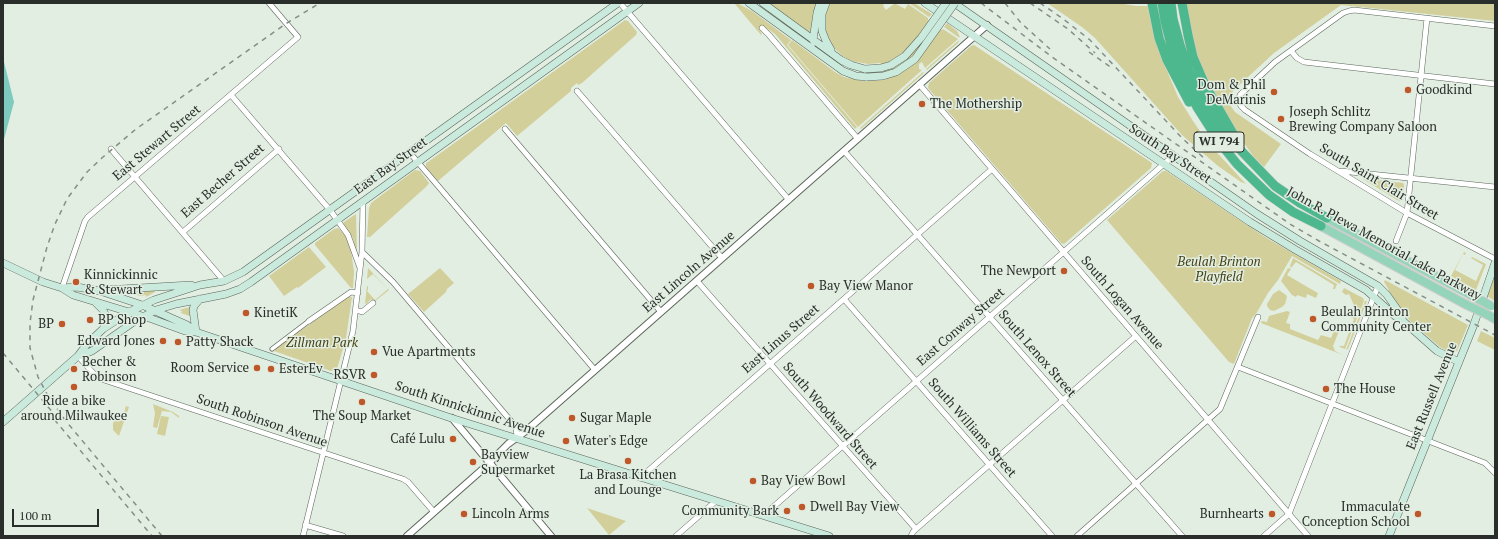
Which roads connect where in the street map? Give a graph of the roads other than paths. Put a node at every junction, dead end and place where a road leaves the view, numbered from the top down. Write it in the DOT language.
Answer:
graph roads {
  1 [pos="269,3"];
  2 [pos="619,3"];
  3 [pos="639,3"];
  4 [pos="749,3"];
  5 [pos="763,3"];
  6 [pos="820,3"];
  7 [pos="826,3"];
  8 [pos="925,3"];
  9 [pos="946,3"];
  10 [pos="954,3"];
  11 [pos="1152,3"];
  12 [pos="1162,3"];
  13 [pos="1171,3"];
  14 [pos="1182,3"];
  15 [pos="627,11"];
  16 [pos="1428,18"];
  17 [pos="1169,20"];
  18 [pos="986,25"];
  19 [pos="1495,26"];
  20 [pos="762,28"];
  21 [pos="974,37"];
  22 [pos="813,40"];
  23 [pos="1291,51"];
  24 [pos="818,54"];
  25 [pos="835,55"];
  26 [pos="1422,76"];
  27 [pos="920,84"];
  28 [pos="1495,84"];
  29 [pos="577,91"];
  30 [pos="231,95"];
  31 [pos="505,129"];
  32 [pos="858,139"];
  33 [pos="1220,143"];
  34 [pos="112,149"];
  35 [pos="278,149"];
  36 [pos="844,151"];
  37 [pos="410,153"];
  38 [pos="1173,156"];
  39 [pos="418,162"];
  40 [pos="1251,162"];
  41 [pos="1164,164"];
  42 [pos="992,168"];
  43 [pos="1339,170"];
  44 [pos="136,176"];
  45 [pos="1410,178"];
  46 [pos="1208,180"];
  47 [pos="1495,187"];
  48 [pos="1202,190"];
  49 [pos="357,191"];
  50 [pos="788,200"];
  51 [pos="363,201"];
  52 [pos="330,210"];
  53 [pos="1407,213"];
  54 [pos="1327,218"];
  55 [pos="337,220"];
  56 [pos="1321,226"];
  57 [pos="183,232"];
  58 [pos="917,234"];
  59 [pos="1300,241"];
  60 [pos="1396,241"];
  61 [pos="1296,250"];
  62 [pos="362,252"];
  63 [pos="1064,252"];
  64 [pos="722,258"];
  65 [pos="1495,259"];
  66 [pos="3,263"];
  67 [pos="1495,263"];
  68 [pos="360,269"];
  69 [pos="224,281"];
  70 [pos="697,281"];
  71 [pos="200,286"];
  72 [pos="1378,286"];
  73 [pos="62,288"];
  74 [pos="240,288"];
  75 [pos="100,290"];
  76 [pos="358,292"];
  77 [pos="1374,296"];
  78 [pos="200,299"];
  79 [pos="844,299"];
  80 [pos="94,302"];
  81 [pos="372,303"];
  82 [pos="142,305"];
  83 [pos="1493,306"];
  84 [pos="156,310"];
  85 [pos="356,310"];
  86 [pos="129,312"];
  87 [pos="662,312"];
  88 [pos="142,316"];
  89 [pos="990,317"];
  90 [pos="1258,317"];
  91 [pos="1492,317"];
  92 [pos="309,321"];
  93 [pos="1403,321"];
  94 [pos="103,329"];
  95 [pos="196,332"];
  96 [pos="1136,336"];
  97 [pos="272,349"];
  98 [pos="78,356"];
  99 [pos="1459,362"];
  100 [pos="770,364"];
  101 [pos="1238,366"];
  102 [pos="595,370"];
  103 [pos="341,381"];
  104 [pos="916,381"];
  105 [pos="1063,400"];
  106 [pos="1332,403"];
  107 [pos="451,418"];
  108 [pos="1208,420"];
  109 [pos="3,422"];
  110 [pos="517,437"];
  111 [pos="1427,441"];
  112 [pos="843,446"];
  113 [pos="323,453"];
  114 [pos="489,462"];
  115 [pos="989,465"];
  116 [pos="1495,473"];
  117 [pos="640,478"];
  118 [pos="1136,484"];
  119 [pos="716,501"];
  120 [pos="434,512"];
  121 [pos="1289,514"];
  122 [pos="764,515"];
  123 [pos="305,525"];
  124 [pos="916,529"];
  125 [pos="302,536"];
  126 [pos="343,536"];
  127 [pos="407,536"];
  128 [pos="551,536"];
  129 [pos="676,536"];
  130 [pos="828,536"];
  131 [pos="911,536"];
  132 [pos="1052,536"];
  133 [pos="1077,536"];
  134 [pos="1182,536"];
  135 [pos="1264,536"];
  136 [pos="1308,536"];
  137 [pos="1389,536"];
  1 -- 30 [label="street, East Stewart Street"];
  2 -- 15 [label="street"];
  2 -- 37 [label="main road, East Bay Street"];
  3 -- 15 [label="main road, East Bay Street"];
  4 -- 24 [label="main road"];
  5 -- 22 [label="main road"];
  6 -- 22 [label="main road"];
  7 -- 25 [label="main road"];
  8 -- 21 [label="main road, South Bay Street"];
  9 -- 25 [label="main road, bridge"];
  10 -- 18 [label="main road, South Bay Street"];
  10 -- 24 [label="main road, bridge"];
  11 -- 33 [label="highway"];
  12 -- 17 [label="highway, John R. Plewa Memorial Lake Parkway / WI 794"];
  13 -- 17 [label="highway, John R. Plewa Memorial Lake Parkway / WI 794"];
  14 -- 40 [label="highway"];
  15 -- 39 [label="main road, East Bay Street"];
  15 -- 50 [label="street"];
  16 -- 19 [label="street"];
  16 -- 23 [label="street"];
  16 -- 26 [label="street"];
  17 -- 33 [label="highway, John R. Plewa Memorial Lake Parkway / WI 794"];
  17 -- 40 [label="highway, John R. Plewa Memorial Lake Parkway / WI 794"];
  18 -- 21 [label="street, East Lincoln Avenue"];
  18 -- 38 [label="main road, South Bay Street"];
  20 -- 32 [label="street"];
  21 -- 27 [label="street, East Lincoln Avenue"];
  21 -- 41 [label="main road, South Bay Street"];
  22 -- 24 [label="main road"];
  22 -- 25 [label="main road"];
  23 -- 26 [label="street"];
  23 -- 43 [label="street, South Saint Clair Street"];
  26 -- 28 [label="street"];
  26 -- 45 [label="street"];
  27 -- 32 [label="street, East Lincoln Avenue"];
  27 -- 42 [label="street, South Logan Avenue"];
  29 -- 64 [label="street"];
  30 -- 35 [label="street"];
  30 -- 44 [label="street, East Stewart Street"];
  31 -- 87 [label="street"];
  32 -- 36 [label="street, East Lincoln Avenue"];
  33 -- 56 [label="highway, John R. Plewa Memorial Lake Parkway / WI 794"];
  34 -- 44 [label="street"];
  35 -- 52 [label="street"];
  35 -- 57 [label="street, East Becher Street"];
  36 -- 50 [label="street, East Lincoln Avenue"];
  36 -- 58 [label="street, South Lenox Street"];
  37 -- 39 [label="street"];
  37 -- 49 [label="main road, East Bay Street"];
  38 -- 41 [label="street, East Conway Street"];
  38 -- 46 [label="main road, South Bay Street"];
  39 -- 51 [label="main road, East Bay Street"];
  39 -- 102 [label="street"];
  40 -- 54 [label="highway, John R. Plewa Memorial Lake Parkway / WI 794"];
  41 -- 48 [label="main road, South Bay Street"];
  41 -- 63 [label="street, East Conway Street"];
  42 -- 58 [label="street, East Linus Street"];
  42 -- 63 [label="street, South Logan Avenue"];
  43 -- 45 [label="street"];
  43 -- 53 [label="street, South Saint Clair Street"];
  44 -- 57 [label="street"];
  44 -- 73 [label="street, East Stewart Street"];
  45 -- 47 [label="street"];
  45 -- 53 [label="street"];
  46 -- 48 [label="main road"];
  46 -- 59 [label="main road, South Bay Street"];
  48 -- 61 [label="main road, South Bay Street"];
  49 -- 51 [label="main road"];
  49 -- 52 [label="main road, East Bay Street"];
  50 -- 64 [label="street, East Lincoln Avenue"];
  51 -- 55 [label="main road, East Bay Street"];
  51 -- 62 [label="street"];
  52 -- 55 [label="street"];
  52 -- 69 [label="main road, East Bay Street"];
  53 -- 60 [label="street"];
  53 -- 65 [label="street, South Saint Clair Street"];
  54 -- 83 [label="main road, John R. Plewa Memorial Lake Parkway / WI 794, bridge"];
  55 -- 68 [label="street"];
  55 -- 74 [label="main road, East Bay Street"];
  56 -- 91 [label="main road, John R. Plewa Memorial Lake Parkway / WI 794, bridge"];
  57 -- 69 [label="street"];
  58 -- 79 [label="street, East Linus Street"];
  58 -- 89 [label="street, South Lenox Street"];
  59 -- 61 [label="main road"];
  59 -- 72 [label="main road, South Bay Street"];
  61 -- 77 [label="main road, South Bay Street"];
  62 -- 68 [label="street"];
  62 -- 110 [label="street"];
  63 -- 89 [label="street, East Conway Street"];
  63 -- 96 [label="street, South Logan Avenue"];
  64 -- 70 [label="street, East Lincoln Avenue"];
  66 -- 73 [label="main road, South Kinnickinnic Avenue"];
  67 -- 99 [label="main road, East Russell Avenue"];
  68 -- 76 [label="street"];
  69 -- 71 [label="main road, East Bay Street"];
  69 -- 74 [label="main road"];
  70 -- 87 [label="street, East Lincoln Avenue"];
  70 -- 100 [label="street, South Woodward Street"];
  71 -- 75 [label="main road"];
  71 -- 82 [label="main road, East Bay Street"];
  72 -- 77 [label="street"];
  72 -- 93 [label="main road, South Bay Street"];
  73 -- 75 [label="main road, South Kinnickinnic Avenue"];
  73 -- 80 [label="main road, South Kinnickinnic Avenue"];
  74 -- 78 [label="main road, East Bay Street"];
  75 -- 82 [label="main road, South Kinnickinnic Avenue"];
  76 -- 85 [label="street"];
  76 -- 92 [label="street"];
  77 -- 93 [label="main road, South Bay Street"];
  77 -- 106 [label="street"];
  78 -- 84 [label="main road, East Bay Street"];
  78 -- 95 [label="main road"];
  79 -- 100 [label="street, East Linus Street"];
  79 -- 104 [label="street, South Williams Street"];
  80 -- 86 [label="main road, South Kinnickinnic Avenue"];
  80 -- 94 [label="main road"];
  81 -- 85 [label="street"];
  82 -- 84 [label="main road, South Kinnickinnic Avenue"];
  82 -- 86 [label="main road, East Bay Street"];
  84 -- 88 [label="main road, East Bay Street"];
  84 -- 95 [label="main road, South Kinnickinnic Avenue"];
  85 -- 103 [label="street"];
  86 -- 88 [label="main road, South Kinnickinnic Avenue"];
  86 -- 94 [label="main road"];
  87 -- 102 [label="street, East Lincoln Avenue"];
  88 -- 95 [label="main road, South Kinnickinnic Avenue"];
  88 -- 98 [label="main road"];
  89 -- 104 [label="street, East Conway Street"];
  89 -- 105 [label="street, South Lenox Street"];
  90 -- 101 [label="street"];
  92 -- 97 [label="street"];
  93 -- 99 [label="main road, South Bay Street"];
  94 -- 98 [label="main road"];
  95 -- 103 [label="main road, South Kinnickinnic Avenue"];
  96 -- 105 [label="street"];
  96 -- 108 [label="street, South Logan Avenue"];
  98 -- 109 [label="main road"];
  98 -- 113 [label="street, South Robinson Avenue"];
  99 -- 111 [label="main road, East Russell Avenue"];
  100 -- 112 [label="street, South Woodward Street"];
  100 -- 117 [label="street, East Linus Street"];
  101 -- 106 [label="street"];
  101 -- 108 [label="street"];
  102 -- 110 [label="street, East Lincoln Avenue"];
  103 -- 107 [label="main road, South Kinnickinnic Avenue"];
  103 -- 113 [label="street"];
  104 -- 112 [label="street, East Conway Street"];
  104 -- 115 [label="street, South Williams Street"];
  105 -- 115 [label="street"];
  105 -- 118 [label="street, South Lenox Street"];
  106 -- 111 [label="street"];
  106 -- 121 [label="street"];
  107 -- 110 [label="main road, South Kinnickinnic Avenue"];
  107 -- 114 [label="street"];
  108 -- 118 [label="street"];
  108 -- 121 [label="street, South Logan Avenue"];
  110 -- 114 [label="street, East Lincoln Avenue"];
  110 -- 117 [label="main road, South Kinnickinnic Avenue"];
  111 -- 116 [label="street"];
  111 -- 137 [label="main road, East Russell Avenue"];
  112 -- 122 [label="street, East Conway Street"];
  112 -- 124 [label="street, South Woodward Street"];
  113 -- 120 [label="street, South Robinson Avenue"];
  113 -- 123 [label="street"];
  114 -- 120 [label="street, East Lincoln Avenue"];
  114 -- 128 [label="street"];
  115 -- 124 [label="street"];
  115 -- 132 [label="street, South Williams Street"];
  117 -- 119 [label="main road, South Kinnickinnic Avenue"];
  118 -- 133 [label="street"];
  118 -- 134 [label="street, South Lenox Street"];
  119 -- 122 [label="main road, South Kinnickinnic Avenue"];
  119 -- 129 [label="street"];
  120 -- 127 [label="street, East Lincoln Avenue"];
  121 -- 135 [label="street"];
  121 -- 136 [label="street, South Logan Avenue"];
  122 -- 130 [label="main road, South Kinnickinnic Avenue"];
  123 -- 125 [label="street"];
  123 -- 126 [label="street"];
  124 -- 131 [label="street"];
}
